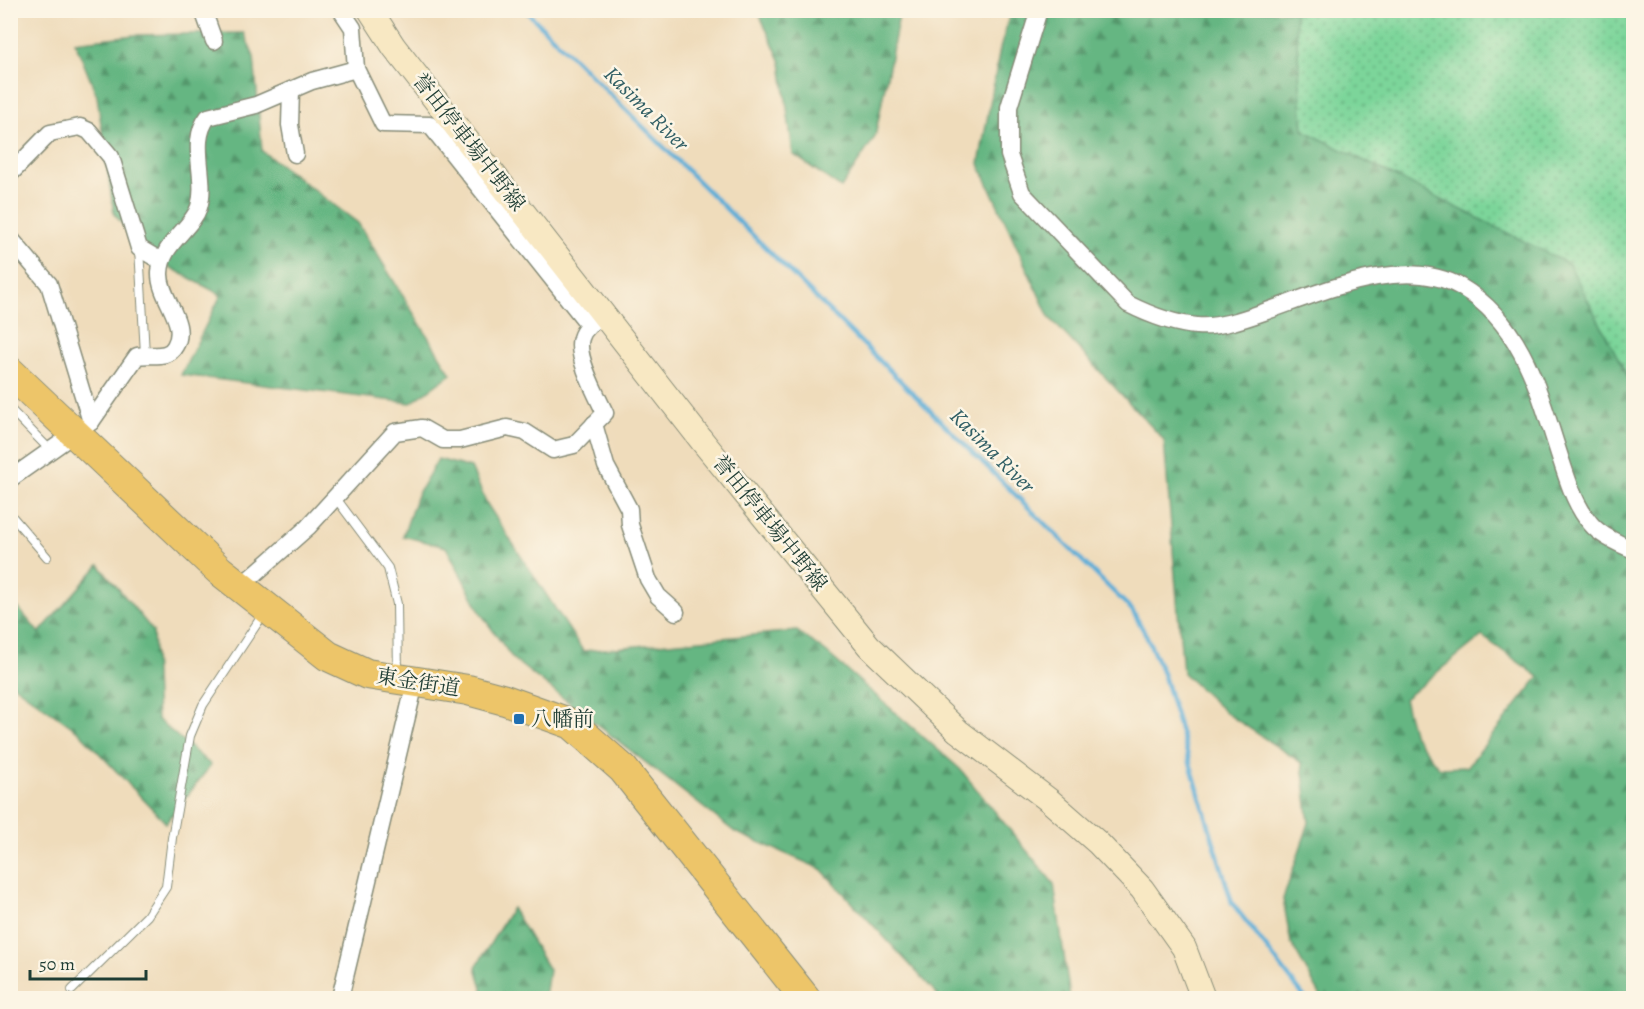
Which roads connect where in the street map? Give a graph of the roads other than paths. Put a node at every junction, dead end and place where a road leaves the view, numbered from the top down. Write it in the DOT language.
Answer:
graph roads {
  1 [pos="203,10"];
  2 [pos="340,10"];
  3 [pos="1039,10"];
  4 [pos="364,18"];
  5 [pos="214,41"];
  6 [pos="356,69"];
  7 [pos="291,90"];
  8 [pos="295,154"];
  9 [pos="10,174"];
  10 [pos="10,238"];
  11 [pos="139,248"];
  12 [pos="161,261"];
  13 [pos="596,320"];
  14 [pos="145,354"];
  15 [pos="10,372"];
  16 [pos="10,409"];
  17 [pos="594,424"];
  18 [pos="71,435"];
  19 [pos="10,479"];
  20 [pos="335,497"];
  21 [pos="10,514"];
  22 [pos="1634,550"];
  23 [pos="47,557"];
  24 [pos="240,587"];
  25 [pos="267,609"];
  26 [pos="676,612"];
  27 [pos="407,682"];
  28 [pos="72,990"];
  29 [pos="340,999"];
  30 [pos="805,999"];
  31 [pos="1203,999"];
  1 -- 5 [label="street"];
  2 -- 4 [label="street"];
  3 -- 22 [label="street"];
  4 -- 6 [label="street"];
  4 -- 13 [label="main road, 誉田停車場中野線"];
  6 -- 7 [label="street"];
  6 -- 13 [label="street"];
  7 -- 8 [label="street"];
  7 -- 12 [label="street"];
  9 -- 11 [label="street"];
  10 -- 18 [label="street"];
  11 -- 12 [label="street"];
  11 -- 14 [label="lane"];
  12 -- 14 [label="street"];
  13 -- 17 [label="street"];
  13 -- 31 [label="main road, 誉田停車場中野線"];
  14 -- 18 [label="street"];
  15 -- 18 [label="highway, 東金街道"];
  16 -- 18 [label="lane"];
  17 -- 20 [label="street"];
  17 -- 26 [label="street"];
  18 -- 19 [label="street"];
  18 -- 24 [label="highway, 東金街道"];
  20 -- 24 [label="street"];
  20 -- 27 [label="lane"];
  21 -- 23 [label="lane"];
  24 -- 25 [label="highway, 東金街道"];
  25 -- 27 [label="highway, 東金街道"];
  25 -- 28 [label="lane"];
  27 -- 29 [label="street"];
  27 -- 30 [label="highway, 東金街道"];
}
